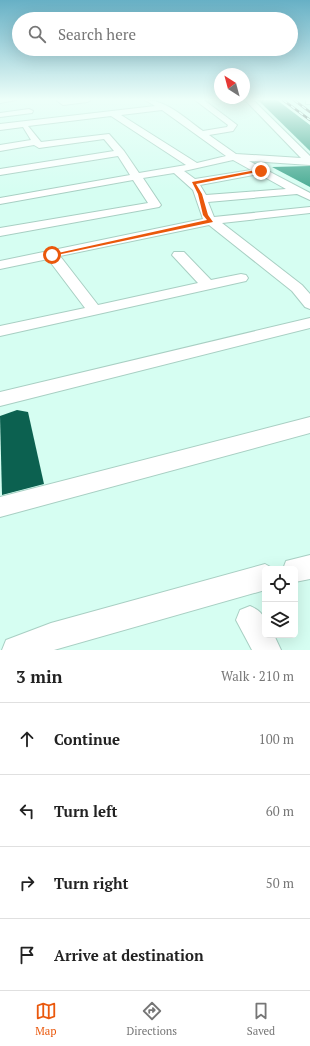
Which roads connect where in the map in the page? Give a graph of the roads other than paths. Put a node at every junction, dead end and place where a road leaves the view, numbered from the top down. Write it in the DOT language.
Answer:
graph roads {
  1 [pos="139,130"];
  2 [pos="196,130"];
  3 [pos="222,130"];
  4 [pos="279,130"];
  5 [pos="201,134"];
  6 [pos="32,135"];
  7 [pos="0,141"];
  8 [pos="0,148"];
  9 [pos="121,153"];
  10 [pos="234,156"];
  11 [pos="310,162"];
  12 [pos="195,166"];
  13 [pos="176,169"];
  14 [pos="261,171"];
  15 [pos="0,172"];
  16 [pos="138,176"];
  17 [pos="193,183"];
  18 [pos="299,191"];
  19 [pos="310,197"];
  20 [pos="202,199"];
  21 [pos="0,201"];
  22 [pos="310,210"];
  23 [pos="211,221"];
  24 [pos="0,232"];
  25 [pos="179,254"];
  26 [pos="52,255"];
  27 [pos="0,265"];
  28 [pos="242,278"];
  29 [pos="209,286"];
  30 [pos="310,304"];
  31 [pos="95,311"];
  32 [pos="310,323"];
  33 [pos="0,331"];
  34 [pos="0,398"];
  35 [pos="310,425"];
  36 [pos="0,507"];
  37 [pos="310,567"];
  38 [pos="298,569"];
  39 [pos="262,578"];
  40 [pos="250,620"];
  41 [pos="53,644"];
  42 [pos="16,650"];
  43 [pos="267,650"];
  1 -- 12 [label="street"];
  2 -- 5 [label="street"];
  3 -- 5 [label="street"];
  4 -- 11 [label="street"];
  5 -- 10 [label="street"];
  6 -- 7 [label="street"];
  6 -- 8 [label="street"];
  6 -- 9 [label="street"];
  9 -- 15 [label="street"];
  9 -- 16 [label="street"];
  10 -- 11 [label="street"];
  10 -- 12 [label="street"];
  10 -- 14 [label="street"];
  12 -- 13 [label="street"];
  13 -- 16 [label="street"];
  13 -- 17 [label="street"];
  14 -- 17 [label="street"];
  14 -- 18 [label="street"];
  16 -- 21 [label="street"];
  16 -- 24 [label="street"];
  17 -- 20 [label="street"];
  18 -- 19 [label="street"];
  18 -- 20 [label="street"];
  20 -- 23 [label="street"];
  22 -- 23 [label="street"];
  23 -- 26 [label="street"];
  23 -- 30 [label="street"];
  25 -- 29 [label="street"];
  26 -- 27 [label="street"];
  26 -- 31 [label="street"];
  28 -- 29 [label="street"];
  29 -- 31 [label="street"];
  31 -- 33 [label="street"];
  32 -- 34 [label="street"];
  35 -- 36 [label="street"];
  37 -- 38 [label="street"];
  39 -- 41 [label="street"];
  40 -- 43 [label="street"];
  41 -- 42 [label="street"];
}
